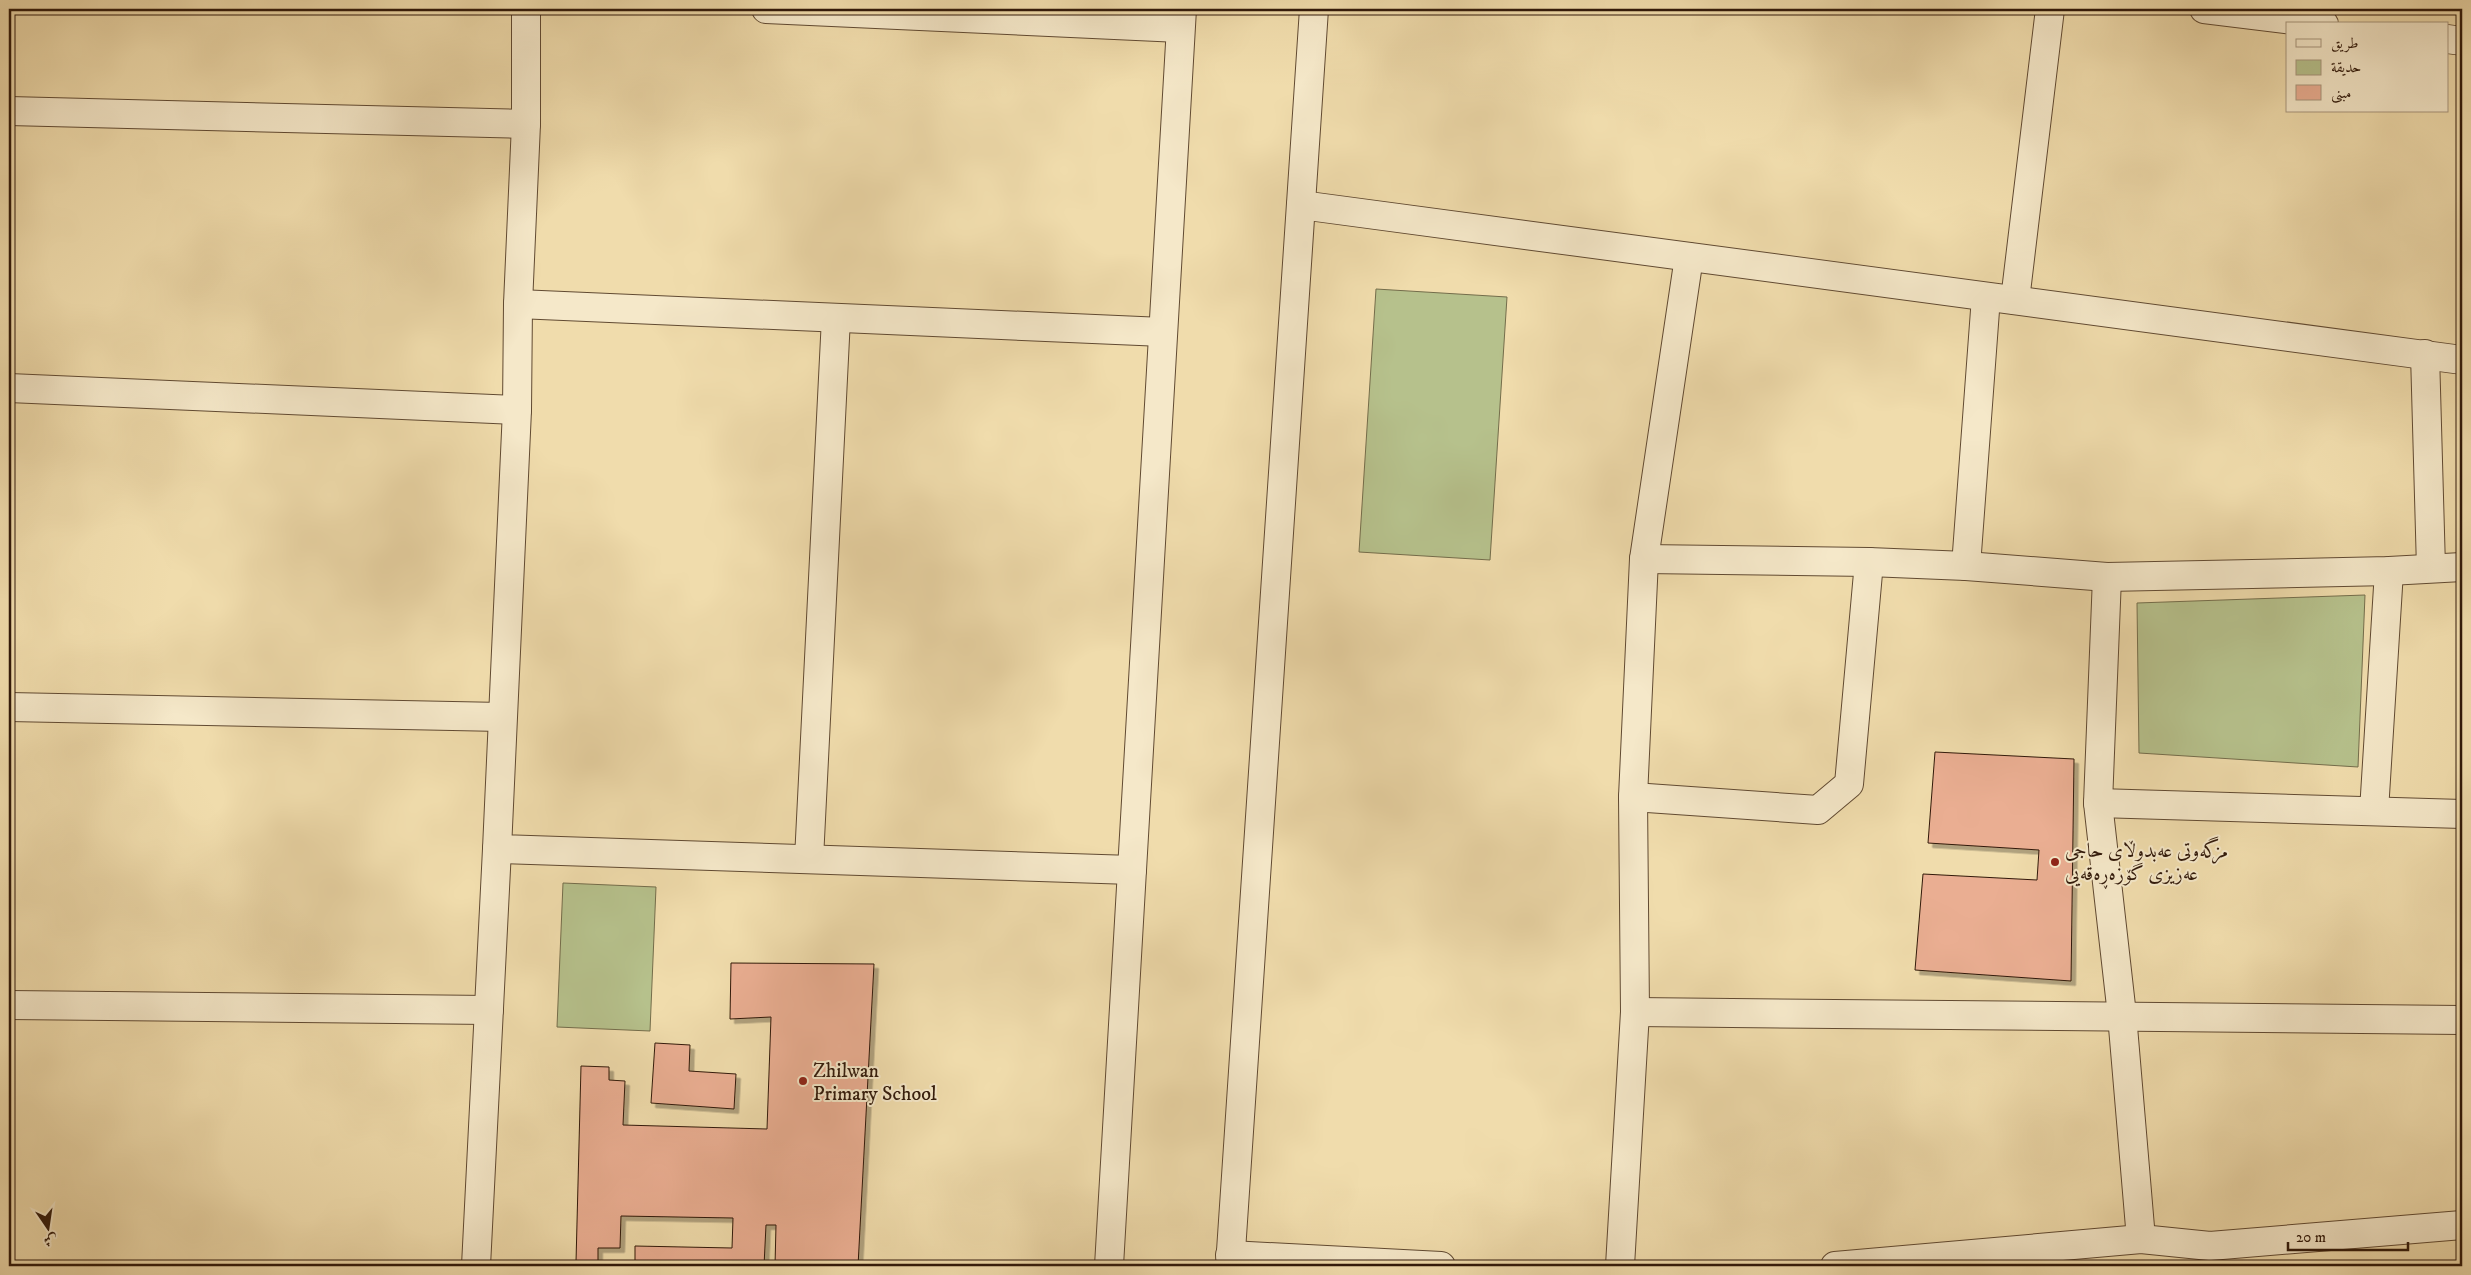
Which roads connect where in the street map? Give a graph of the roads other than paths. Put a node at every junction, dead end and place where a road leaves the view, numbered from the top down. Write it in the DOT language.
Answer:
graph roads {
  1 [pos="526,9"];
  2 [pos="766,9"];
  3 [pos="1314,9"];
  4 [pos="2050,9"];
  5 [pos="2204,9"];
  6 [pos="844,11"];
  7 [pos="2292,14"];
  8 [pos="1181,19"];
  9 [pos="2318,22"];
  10 [pos="2448,39"];
  11 [pos="2462,41"];
  12 [pos="9,111"];
  13 [pos="526,124"];
  14 [pos="1301,204"];
  15 [pos="1689,257"];
  16 [pos="1986,297"];
  17 [pos="2015,300"];
  18 [pos="518,304"];
  19 [pos="836,318"];
  20 [pos="1163,332"];
  21 [pos="2425,354"];
  22 [pos="2462,360"];
  23 [pos="9,388"];
  24 [pos="517,410"];
  25 [pos="1644,559"];
  26 [pos="1869,562"];
  27 [pos="1966,566"];
  28 [pos="2462,567"];
  29 [pos="2431,568"];
  30 [pos="2389,571"];
  31 [pos="2106,577"];
  32 [pos="9,708"];
  33 [pos="502,717"];
  34 [pos="1634,797"];
  35 [pos="2098,803"];
  36 [pos="2374,811"];
  37 [pos="2462,814"];
  38 [pos="497,849"];
  39 [pos="809,859"];
  40 [pos="1132,870"];
  41 [pos="9,1005"];
  42 [pos="489,1010"];
  43 [pos="1634,1012"];
  44 [pos="2122,1015"];
  45 [pos="2462,1020"];
  46 [pos="2462,1225"];
  47 [pos="2141,1239"];
  48 [pos="2211,1256"];
  49 [pos="1230,1261"];
  50 [pos="476,1266"];
  51 [pos="1109,1266"];
  52 [pos="1441,1266"];
  53 [pos="1620,1266"];
  54 [pos="1835,1266"];
  1 -- 13 [label="street"];
  2 -- 6 [label="street"];
  3 -- 14 [label="street"];
  4 -- 17 [label="street"];
  5 -- 7 [label="street"];
  6 -- 8 [label="street"];
  7 -- 9 [label="street"];
  8 -- 20 [label="street"];
  10 -- 11 [label="street"];
  12 -- 13 [label="street"];
  13 -- 18 [label="street"];
  14 -- 15 [label="street"];
  14 -- 49 [label="street"];
  15 -- 16 [label="street"];
  15 -- 25 [label="street"];
  16 -- 17 [label="street"];
  16 -- 27 [label="street"];
  17 -- 21 [label="street"];
  18 -- 19 [label="street"];
  18 -- 24 [label="street"];
  19 -- 20 [label="street"];
  19 -- 39 [label="street"];
  20 -- 40 [label="street"];
  21 -- 22 [label="street"];
  21 -- 29 [label="street"];
  23 -- 24 [label="street"];
  24 -- 33 [label="street"];
  25 -- 26 [label="street"];
  25 -- 34 [label="street"];
  26 -- 27 [label="street"];
  26 -- 34 [label="street"];
  27 -- 31 [label="street"];
  28 -- 29 [label="street"];
  29 -- 30 [label="street"];
  30 -- 31 [label="street"];
  30 -- 36 [label="street"];
  31 -- 35 [label="street"];
  32 -- 33 [label="street"];
  33 -- 38 [label="street"];
  34 -- 43 [label="street"];
  35 -- 36 [label="street"];
  35 -- 44 [label="street"];
  36 -- 37 [label="street"];
  38 -- 39 [label="street"];
  38 -- 42 [label="street"];
  39 -- 40 [label="street"];
  40 -- 51 [label="street"];
  41 -- 42 [label="street"];
  42 -- 50 [label="street"];
  43 -- 44 [label="street"];
  43 -- 53 [label="street"];
  44 -- 45 [label="street"];
  44 -- 47 [label="street"];
  46 -- 48 [label="street"];
  47 -- 48 [label="street"];
  47 -- 54 [label="street"];
  49 -- 52 [label="street"];
}
